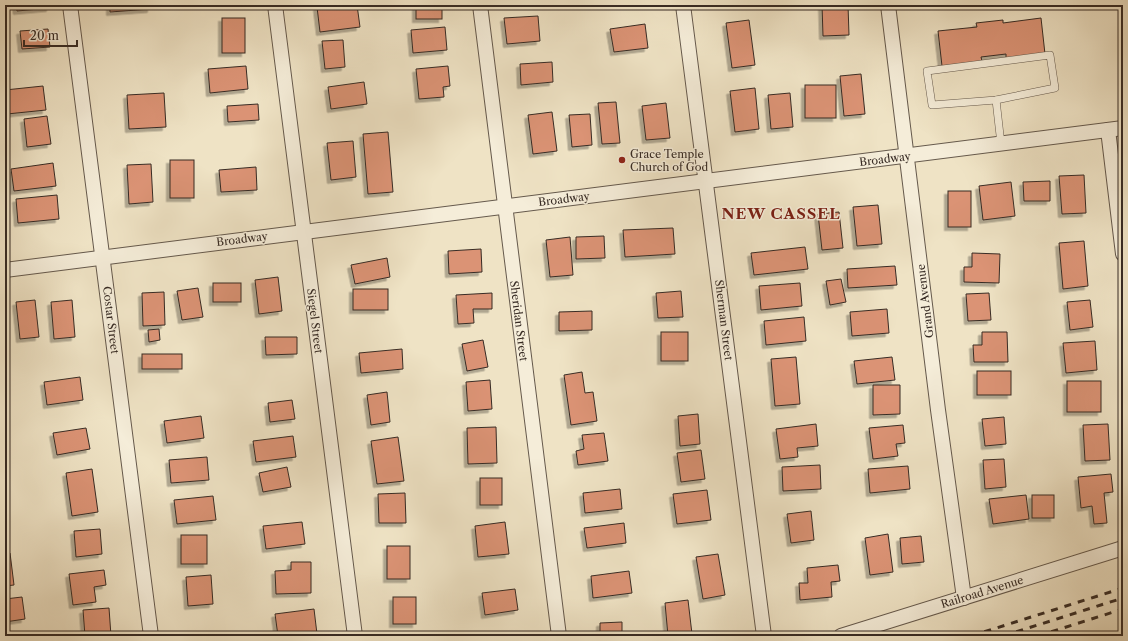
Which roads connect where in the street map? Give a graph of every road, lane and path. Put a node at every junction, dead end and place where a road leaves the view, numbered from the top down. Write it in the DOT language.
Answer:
graph roads {
  1 [pos="70,5"];
  2 [pos="275,5"];
  3 [pos="480,5"];
  4 [pos="683,5"];
  5 [pos="888,5"];
  6 [pos="996,100"];
  7 [pos="1123,128"];
  8 [pos="1108,130"];
  9 [pos="1001,144"];
  10 [pos="907,156"];
  11 [pos="706,181"];
  12 [pos="505,206"];
  13 [pos="303,232"];
  14 [pos="1123,254"];
  15 [pos="103,257"];
  16 [pos="5,270"];
  17 [pos="1123,548"];
  18 [pos="964,598"];
  19 [pos="151,636"];
  20 [pos="355,636"];
  21 [pos="559,636"];
  22 [pos="764,636"];
  23 [pos="841,636"];
  1 -- 15 [label="street, Costar Street"];
  2 -- 13 [label="street, Siegel Street"];
  3 -- 12 [label="street, Sheridan Street"];
  4 -- 11 [label="street, Sherman Street"];
  5 -- 10 [label="street, Grand Avenue"];
  6 -- 6 [label="lane"];
  6 -- 9 [label="lane"];
  7 -- 8 [label="street, Broadway"];
  8 -- 9 [label="street, Broadway"];
  8 -- 14 [label="street"];
  9 -- 10 [label="street, Broadway"];
  10 -- 11 [label="street, Broadway"];
  10 -- 18 [label="street, Grand Avenue"];
  11 -- 12 [label="street, Broadway"];
  11 -- 22 [label="street, Sherman Street"];
  12 -- 13 [label="street, Broadway"];
  12 -- 21 [label="street, Sheridan Street"];
  13 -- 15 [label="street, Broadway"];
  13 -- 20 [label="street, Siegel Street"];
  15 -- 16 [label="street, Broadway"];
  15 -- 19 [label="street, Costar Street"];
  17 -- 18 [label="street, Railroad Avenue"];
  18 -- 23 [label="street, Railroad Avenue"];
}
